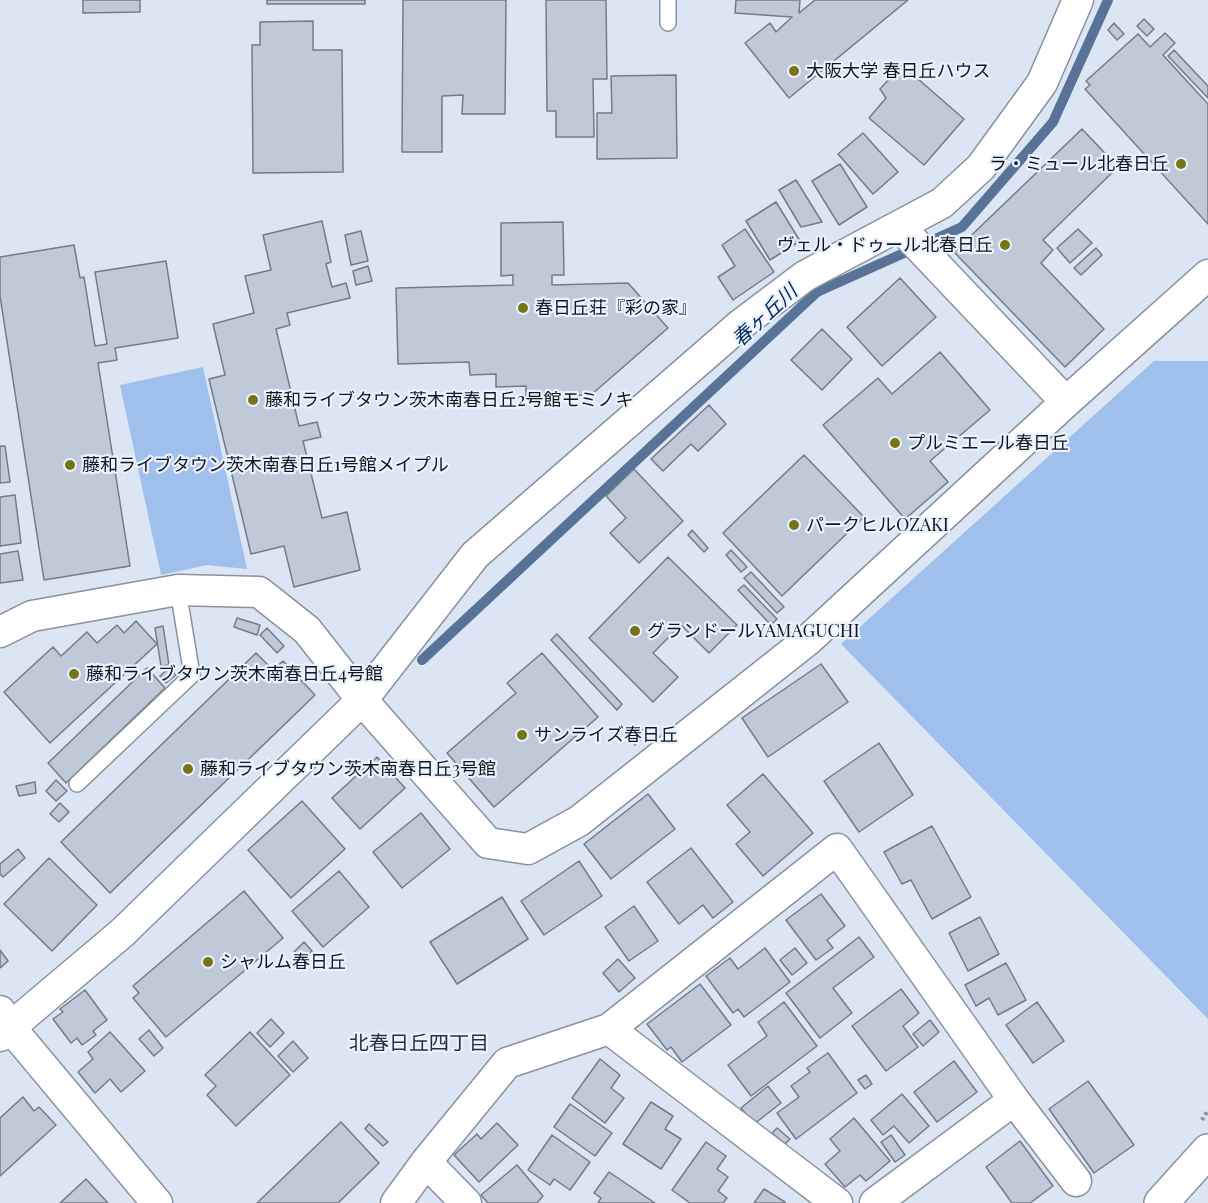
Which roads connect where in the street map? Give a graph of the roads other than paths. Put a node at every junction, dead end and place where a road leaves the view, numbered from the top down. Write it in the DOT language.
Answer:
graph roads {
  1 [pos="668,0"];
  2 [pos="1078,0"];
  3 [pos="668,23"];
  4 [pos="900,227"];
  5 [pos="1208,275"];
  6 [pos="1066,402"];
  7 [pos="178,590"];
  8 [pos="0,633"];
  9 [pos="362,700"];
  10 [pos="78,784"];
  11 [pos="3,1025"];
  12 [pos="609,1029"];
  13 [pos="1014,1100"];
  14 [pos="1208,1151"];
  15 [pos="426,1162"];
  16 [pos="1076,1181"];
  17 [pos="157,1203"];
  18 [pos="396,1203"];
  19 [pos="466,1203"];
  20 [pos="837,1203"];
  21 [pos="874,1203"];
  22 [pos="1161,1203"];
  1 -- 3 [label="lane"];
  2 -- 4 [label="street"];
  4 -- 6 [label="street"];
  4 -- 9 [label="street"];
  5 -- 6 [label="street"];
  6 -- 9 [label="street"];
  7 -- 8 [label="street"];
  7 -- 9 [label="street"];
  7 -- 10 [label="lane"];
  9 -- 11 [label="street"];
  11 -- 17 [label="street"];
  12 -- 13 [label="street"];
  12 -- 15 [label="street"];
  12 -- 20 [label="street"];
  13 -- 16 [label="street"];
  13 -- 21 [label="street"];
  14 -- 22 [label="street"];
  15 -- 18 [label="street"];
  15 -- 19 [label="street"];
}
